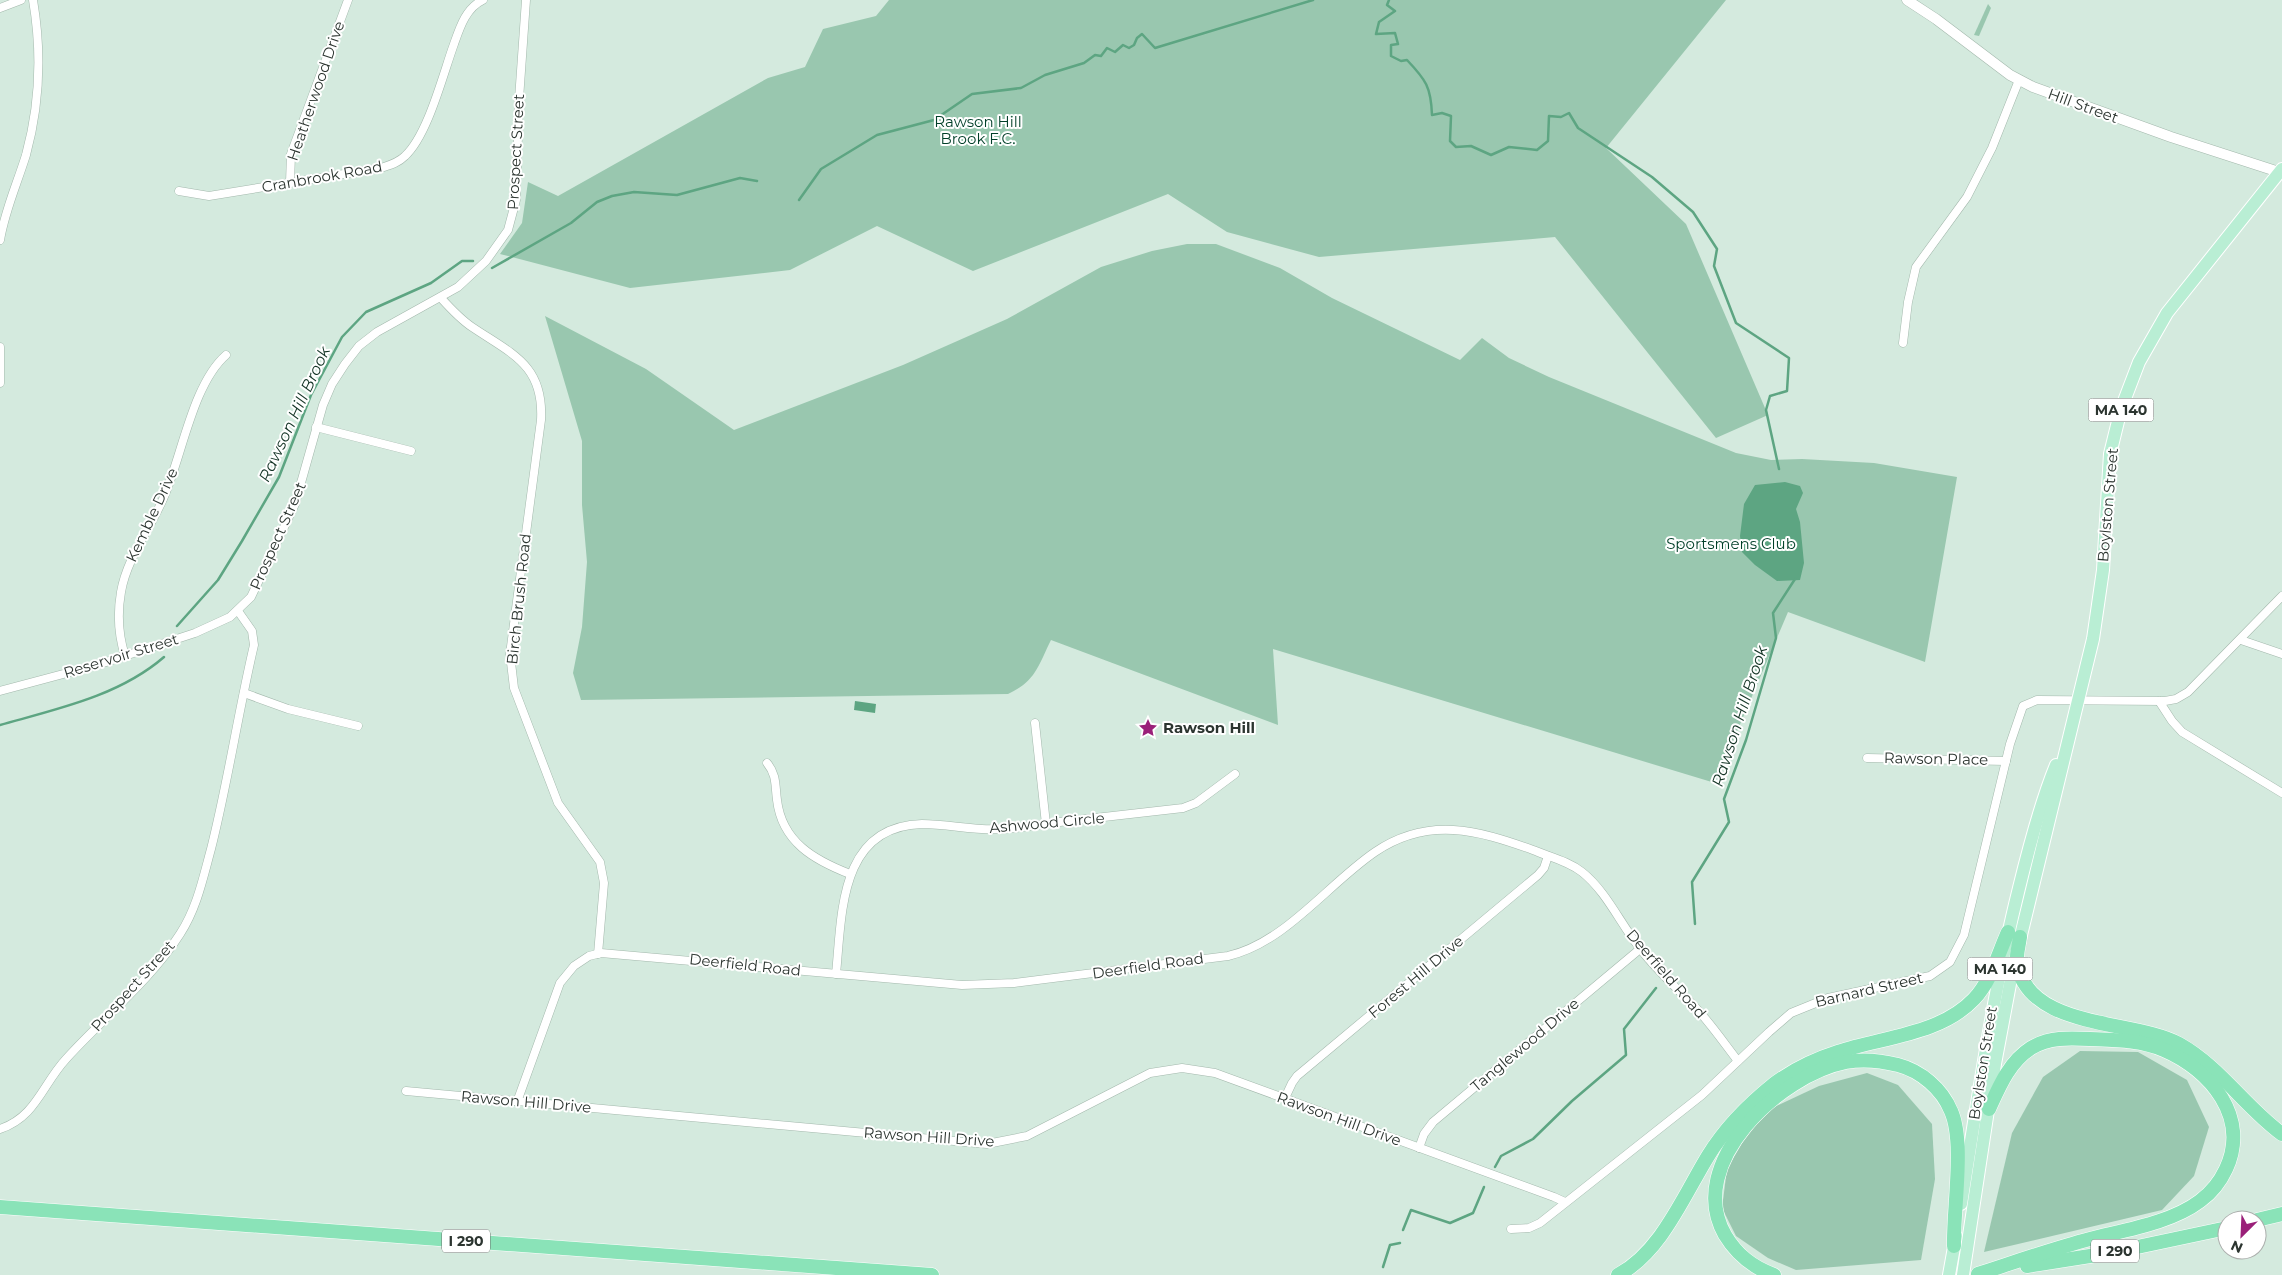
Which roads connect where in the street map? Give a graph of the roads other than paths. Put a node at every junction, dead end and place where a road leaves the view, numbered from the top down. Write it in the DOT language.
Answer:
graph roads {
  1 [pos="21,0"];
  2 [pos="33,0"];
  3 [pos="348,0"];
  4 [pos="483,0"];
  5 [pos="526,0"];
  6 [pos="1907,0"];
  7 [pos="0,8"];
  8 [pos="2020,80"];
  9 [pos="2281,170"];
  10 [pos="290,184"];
  11 [pos="179,191"];
  12 [pos="0,240"];
  13 [pos="441,298"];
  14 [pos="1903,342"];
  15 [pos="0,347"];
  16 [pos="226,355"];
  17 [pos="0,382"];
  18 [pos="316,427"];
  19 [pos="411,451"];
  20 [pos="2282,596"];
  21 [pos="238,612"];
  22 [pos="2241,640"];
  23 [pos="2282,654"];
  24 [pos="125,656"];
  25 [pos="0,691"];
  26 [pos="244,693"];
  27 [pos="2078,699"];
  28 [pos="2159,701"];
  29 [pos="1035,723"];
  30 [pos="358,726"];
  31 [pos="1867,758"];
  32 [pos="2006,761"];
  33 [pos="767,763"];
  34 [pos="1235,774"];
  35 [pos="2282,793"];
  36 [pos="1046,824"];
  37 [pos="1548,856"];
  38 [pos="850,874"];
  39 [pos="2014,934"];
  40 [pos="1640,949"];
  41 [pos="598,954"];
  42 [pos="836,974"];
  43 [pos="1738,1061"];
  44 [pos="406,1091"];
  45 [pos="1285,1098"];
  46 [pos="517,1102"];
  47 [pos="1989,1109"];
  48 [pos="0,1129"];
  49 [pos="2282,1134"];
  50 [pos="1419,1148"];
  51 [pos="1565,1202"];
  52 [pos="1958,1205"];
  53 [pos="0,1207"];
  54 [pos="2282,1214"];
  55 [pos="2267,1218"];
  56 [pos="1511,1229"];
  57 [pos="2217,1230"];
  58 [pos="1954,1246"];
  59 [pos="1973,1274"];
  60 [pos="932,1275"];
  61 [pos="1618,1275"];
  62 [pos="1774,1275"];
  63 [pos="1949,1275"];
  64 [pos="1963,1275"];
  1 -- 7 [label="street"];
  2 -- 12 [label="street"];
  3 -- 10 [label="street, Heatherwood Drive"];
  4 -- 10 [label="street, Cranbrook Road"];
  5 -- 13 [label="street, Prospect Street"];
  6 -- 8 [label="street, Hill Street"];
  8 -- 9 [label="street, Hill Street"];
  8 -- 14 [label="street"];
  9 -- 27 [label="main road, Boylston Street / MA 140"];
  10 -- 11 [label="street, Cranbrook Road"];
  13 -- 18 [label="street, Prospect Street"];
  13 -- 41 [label="street, Birch Brush Road"];
  15 -- 17 [label="street"];
  16 -- 24 [label="street, Kemble Drive"];
  18 -- 19 [label="street"];
  18 -- 21 [label="street, Prospect Street"];
  20 -- 22 [label="street, Barnard Street"];
  21 -- 24 [label="street, Reservoir Street"];
  21 -- 26 [label="street, Prospect Street"];
  22 -- 23 [label="street"];
  22 -- 28 [label="street, Barnard Street"];
  24 -- 25 [label="street, Reservoir Street"];
  26 -- 30 [label="street"];
  26 -- 48 [label="street, Prospect Street"];
  27 -- 28 [label="street, Barnard Street"];
  27 -- 32 [label="street, Barnard Street"];
  27 -- 39 [label="main road, Boylston Street / MA 140"];
  28 -- 35 [label="street"];
  29 -- 36 [label="street"];
  31 -- 32 [label="street, Rawson Place"];
  32 -- 43 [label="street, Barnard Street"];
  33 -- 38 [label="street"];
  34 -- 36 [label="street, Ashwood Circle"];
  36 -- 38 [label="street, Ashwood Circle"];
  37 -- 40 [label="street, Deerfield Road"];
  37 -- 42 [label="street, Deerfield Road"];
  37 -- 45 [label="street, Forest Hill Drive"];
  38 -- 42 [label="street, Ashwood Circle"];
  39 -- 47 [label="main road, Boylston Street / MA 140"];
  39 -- 49 [label="highway"];
  39 -- 52 [label="main road, Boylston Street / MA 140"];
  39 -- 61 [label="highway"];
  40 -- 43 [label="street, Deerfield Road"];
  40 -- 50 [label="street, Tanglewood Drive"];
  41 -- 42 [label="street, Deerfield Road"];
  41 -- 46 [label="street, Deerfield Road"];
  43 -- 51 [label="street, Barnard Street"];
  44 -- 46 [label="street, Rawson Hill Drive"];
  45 -- 46 [label="street, Rawson Hill Drive"];
  45 -- 50 [label="street, Rawson Hill Drive"];
  47 -- 59 [label="highway"];
  47 -- 64 [label="main road, Boylston Street / MA 140"];
  50 -- 51 [label="street, Rawson Hill Drive"];
  51 -- 56 [label="street, Barnard Street"];
  52 -- 58 [label="highway"];
  52 -- 62 [label="highway"];
  53 -- 60 [label="highway, I 290"];
  54 -- 55 [label="highway"];
  57 -- 59 [label="highway, I 290"];
  58 -- 63 [label="main road"];
}
